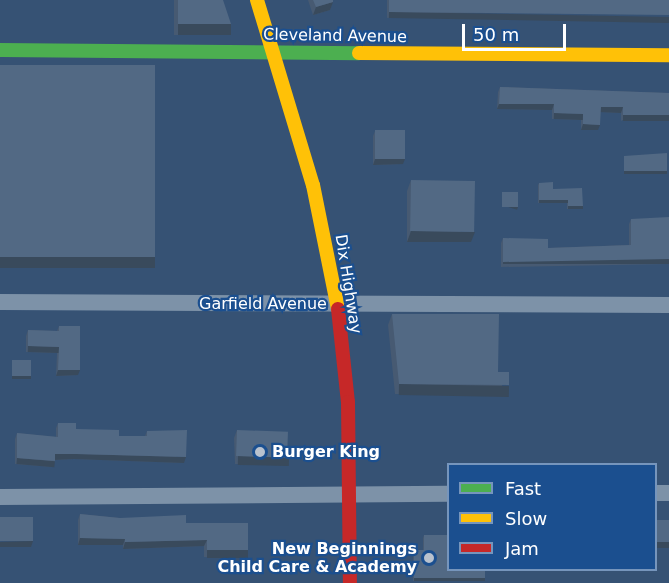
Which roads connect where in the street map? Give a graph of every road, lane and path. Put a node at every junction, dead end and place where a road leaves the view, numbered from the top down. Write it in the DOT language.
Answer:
graph roads {
  1 [pos="257,0"];
  2 [pos="0,50"];
  3 [pos="273,52"];
  4 [pos="669,55"];
  5 [pos="0,302"];
  6 [pos="337,304"];
  7 [pos="669,305"];
  8 [pos="447,494"];
  9 [pos="350,495"];
  10 [pos="0,497"];
  11 [pos="350,583"];
  1 -- 3 [label="street, Dix Highway"];
  2 -- 3 [label="street, Cleveland Avenue"];
  3 -- 4 [label="street, Cleveland Avenue"];
  3 -- 6 [label="street, Dix Highway"];
  5 -- 6 [label="street, Garfield Avenue"];
  6 -- 7 [label="street, Garfield Avenue"];
  6 -- 9 [label="street, Dix Highway"];
  8 -- 9 [label="street"];
  9 -- 10 [label="street"];
  9 -- 11 [label="street, Dix Highway"];
}
